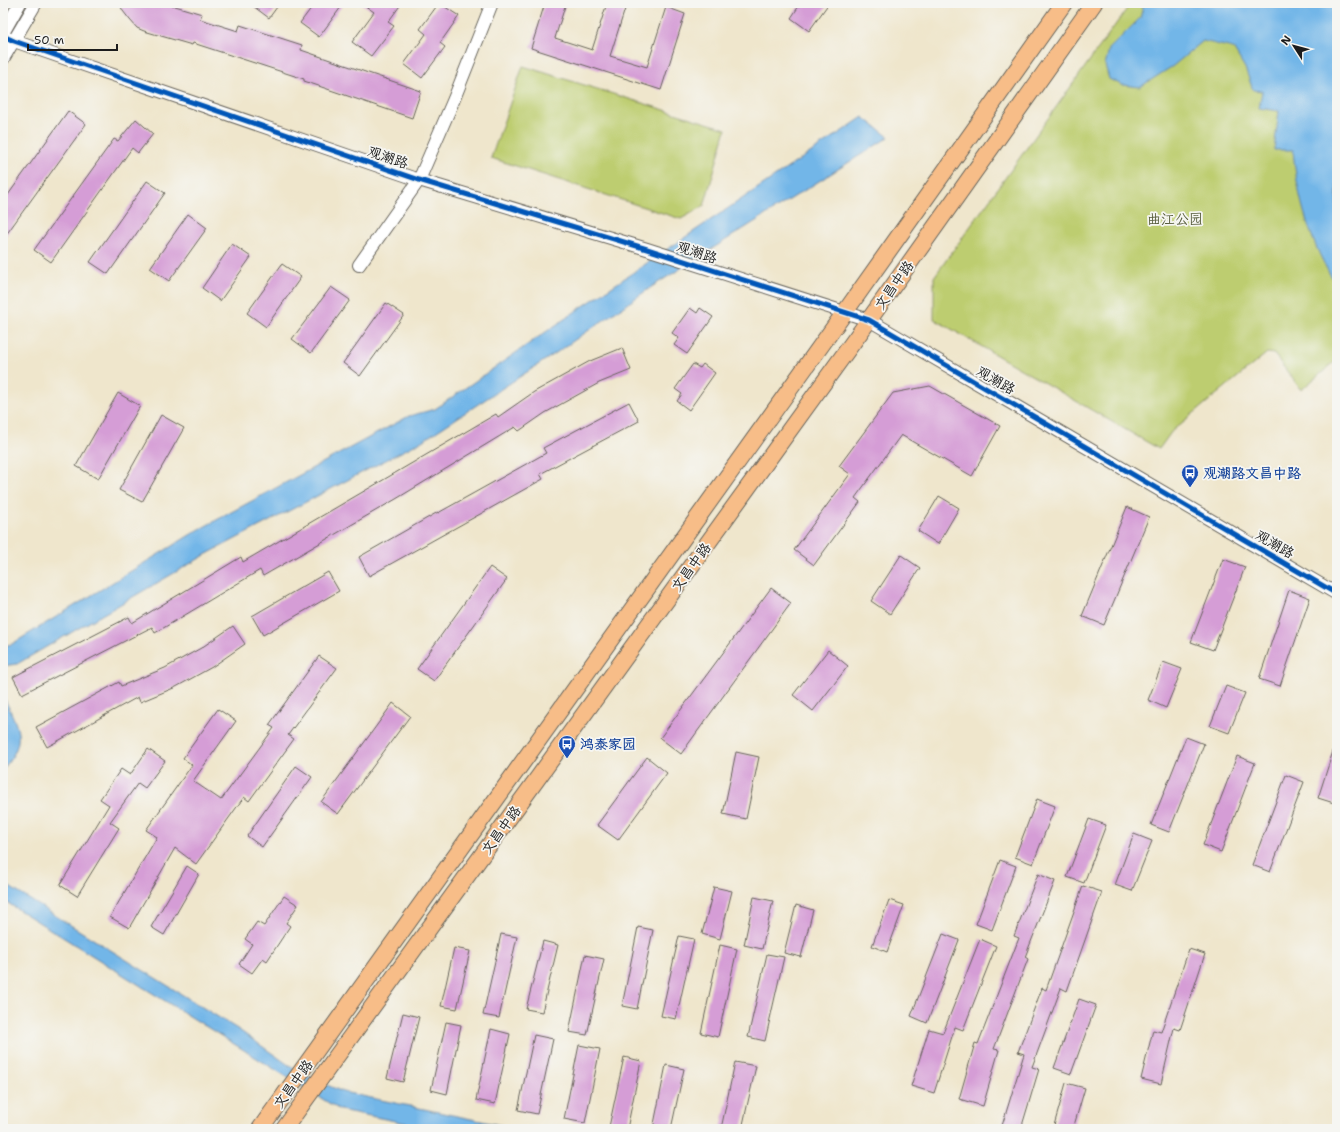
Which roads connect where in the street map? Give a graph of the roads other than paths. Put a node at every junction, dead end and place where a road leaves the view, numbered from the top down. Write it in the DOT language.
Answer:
graph roads {
  1 [pos="20,3"];
  2 [pos="36,3"];
  3 [pos="492,3"];
  4 [pos="1064,3"];
  5 [pos="1094,3"];
  6 [pos="3,33"];
  7 [pos="9,39"];
  8 [pos="3,58"];
  9 [pos="419,180"];
  10 [pos="359,265"];
  11 [pos="845,312"];
  12 [pos="870,320"];
  13 [pos="1337,594"];
  14 [pos="260,1129"];
  15 [pos="284,1129"];
  1 -- 6 [label="street"];
  2 -- 7 [label="street"];
  3 -- 9 [label="street"];
  4 -- 11 [label="main road, 文昌中路"];
  5 -- 12 [label="main road, 文昌中路"];
  7 -- 8 [label="street"];
  7 -- 9 [label="street, 观潮路"];
  9 -- 10 [label="street"];
  9 -- 11 [label="street, 观潮路"];
  11 -- 12 [label="street, 观潮路"];
  11 -- 14 [label="main road, 文昌中路"];
  12 -- 13 [label="street, 观潮路"];
  12 -- 15 [label="main road, 文昌中路"];
}
